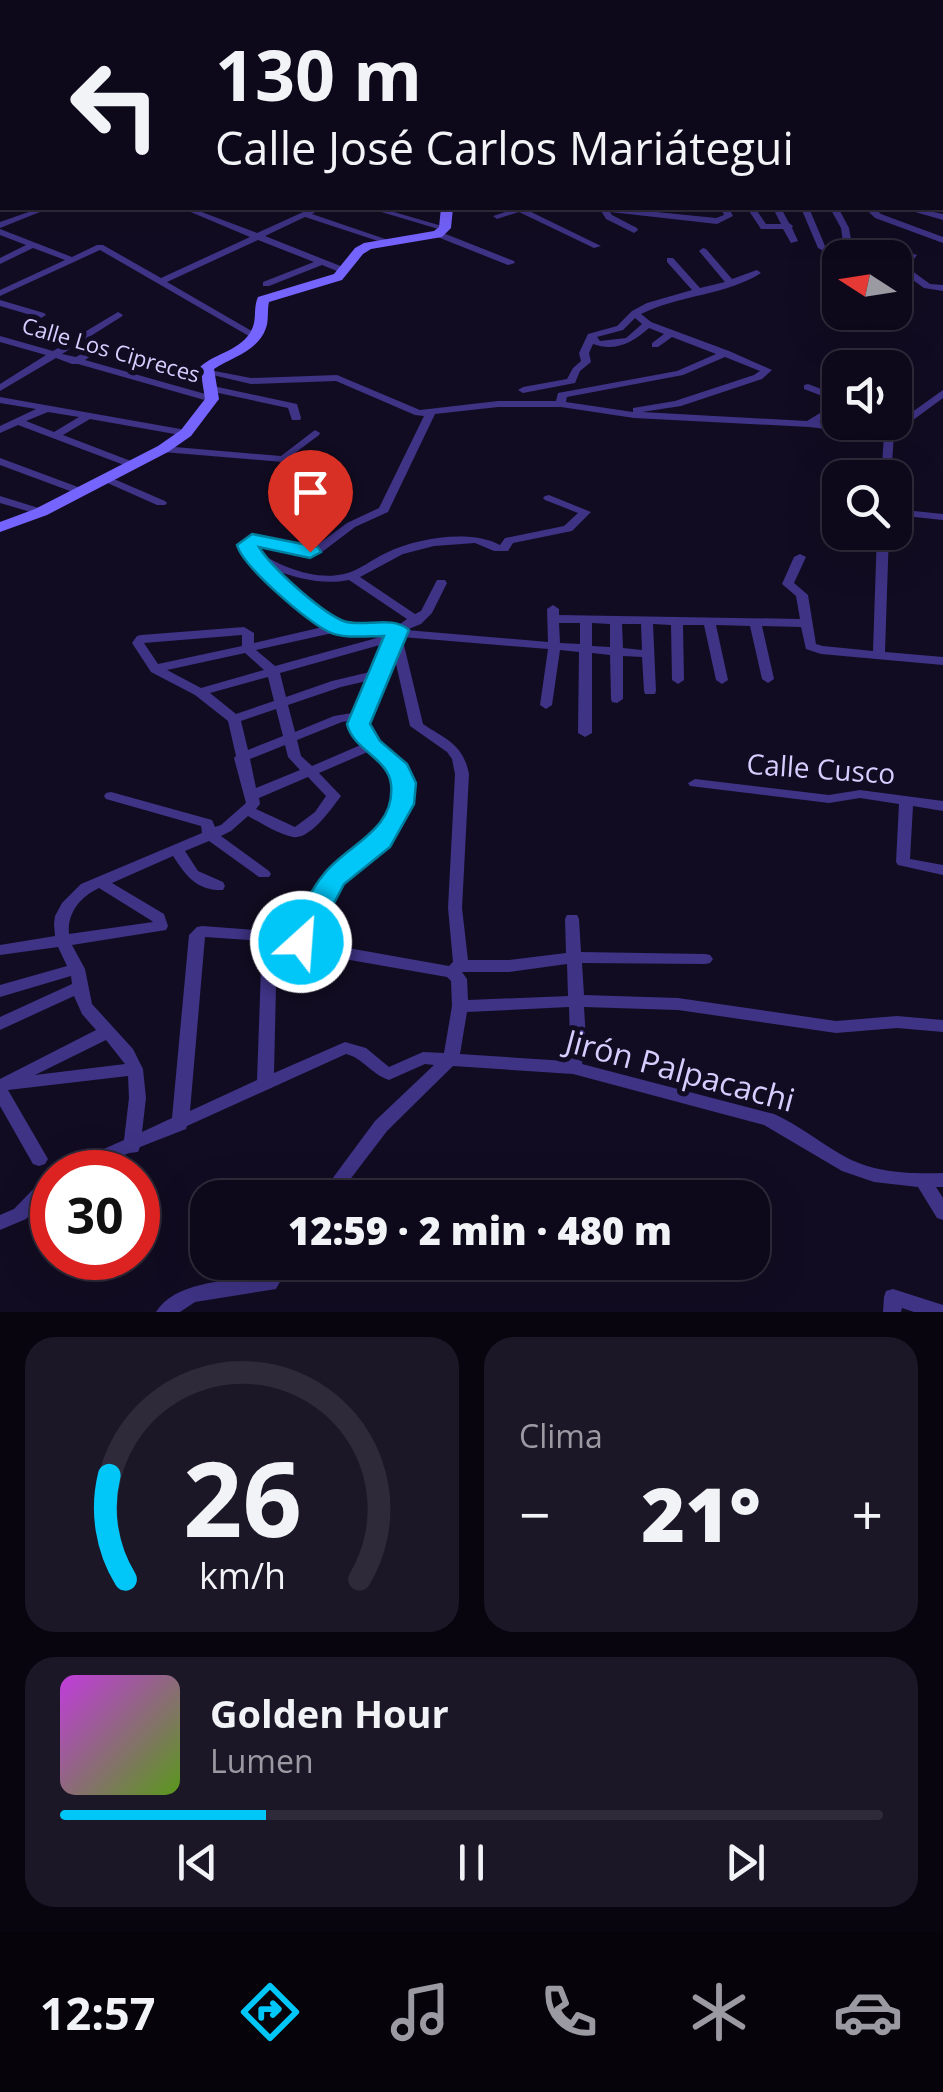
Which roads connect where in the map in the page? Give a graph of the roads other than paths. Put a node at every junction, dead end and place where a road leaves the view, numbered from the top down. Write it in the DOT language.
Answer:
graph roads {
  1 [pos="41,210"];
  2 [pos="190,210"];
  3 [pos="313,210"];
  4 [pos="378,210"];
  5 [pos="447,210"];
  6 [pos="520,210"];
  7 [pos="526,210"];
  8 [pos="603,210"];
  9 [pos="725,210"];
  10 [pos="753,210"];
  11 [pos="778,210"];
  12 [pos="806,210"];
  13 [pos="835,210"];
  14 [pos="872,210"];
  15 [pos="913,210"];
  16 [pos="670,211"];
  17 [pos="304,214"];
  18 [pos="497,216"];
  19 [pos="943,217"];
  20 [pos="788,226"];
  21 [pos="0,228"];
  22 [pos="634,230"];
  23 [pos="441,231"];
  24 [pos="257,236"];
  25 [pos="943,240"];
  26 [pos="794,241"];
  27 [pos="386,242"];
  28 [pos="30,246"];
  29 [pos="597,246"];
  30 [pos="704,251"];
  31 [pos="73,260"];
  32 [pos="670,260"];
  33 [pos="0,261"];
  34 [pos="321,262"];
  35 [pos="510,263"];
  36 [pos="345,272"];
  37 [pos="757,272"];
  38 [pos="912,275"];
  39 [pos="160,282"];
  40 [pos="730,282"];
  41 [pos="266,284"];
  42 [pos="943,288"];
  43 [pos="696,289"];
  44 [pos="0,294"];
  45 [pos="0,303"];
  46 [pos="635,313"];
  47 [pos="118,314"];
  48 [pos="41,315"];
  49 [pos="648,324"];
  50 [pos="672,332"];
  51 [pos="254,336"];
  52 [pos="591,336"];
  53 [pos="0,339"];
  54 [pos="104,344"];
  55 [pos="655,345"];
  56 [pos="726,352"];
  57 [pos="49,355"];
  58 [pos="75,362"];
  59 [pos="207,370"];
  60 [pos="0,375"];
  61 [pos="16,378"];
  62 [pos="808,386"];
  63 [pos="0,388"];
  64 [pos="523,390"];
  65 [pos="822,393"];
  66 [pos="212,394"];
  67 [pos="943,394"];
  68 [pos="0,400"];
  69 [pos="562,404"];
  70 [pos="47,408"];
  71 [pos="624,412"];
  72 [pos="430,414"];
  73 [pos="912,414"];
  74 [pos="822,415"];
  75 [pos="88,416"];
  76 [pos="296,418"];
  77 [pos="22,424"];
  78 [pos="810,424"];
  79 [pos="822,426"];
  80 [pos="0,430"];
  81 [pos="186,433"];
  82 [pos="315,433"];
  83 [pos="54,436"];
  84 [pos="163,449"];
  85 [pos="0,462"];
  86 [pos="132,465"];
  87 [pos="106,479"];
  88 [pos="82,492"];
  89 [pos="0,498"];
  90 [pos="549,498"];
  91 [pos="161,503"];
  92 [pos="41,512"];
  93 [pos="912,514"];
  94 [pos="943,517"];
  95 [pos="0,526"];
  96 [pos="882,550"];
  97 [pos="800,557"];
  98 [pos="262,561"];
  99 [pos="351,576"];
  100 [pos="441,583"];
  101 [pos="586,620"];
  102 [pos="417,621"];
  103 [pos="616,622"];
  104 [pos="647,622"];
  105 [pos="677,622"];
  106 [pos="709,622"];
  107 [pos="755,623"];
  108 [pos="804,623"];
  109 [pos="337,628"];
  110 [pos="397,633"];
  111 [pos="248,649"];
  112 [pos="554,649"];
  113 [pos="585,651"];
  114 [pos="616,654"];
  115 [pos="649,654"];
  116 [pos="879,654"];
  117 [pos="943,661"];
  118 [pos="155,669"];
  119 [pos="273,671"];
  120 [pos="380,674"];
  121 [pos="768,679"];
  122 [pos="678,680"];
  123 [pos="722,680"];
  124 [pos="650,691"];
  125 [pos="200,692"];
  126 [pos="617,699"];
  127 [pos="284,704"];
  128 [pos="546,705"];
  129 [pos="361,715"];
  130 [pos="234,719"];
  131 [pos="585,732"];
  132 [pos="293,739"];
  133 [pos="371,746"];
  134 [pos="240,758"];
  135 [pos="310,772"];
  136 [pos="695,784"];
  137 [pos="253,794"];
  138 [pos="110,796"];
  139 [pos="906,800"];
  140 [pos="943,806"];
  141 [pos="248,811"];
  142 [pos="210,835"];
  143 [pos="176,849"];
  144 [pos="943,870"];
  145 [pos="264,874"];
  146 [pos="102,883"];
  147 [pos="218,886"];
  148 [pos="572,919"];
  149 [pos="270,936"];
  150 [pos="61,942"];
  151 [pos="301,942"];
  152 [pos="0,950"];
  153 [pos="572,959"];
  154 [pos="705,959"];
  155 [pos="429,966"];
  156 [pos="461,966"];
  157 [pos="77,969"];
  158 [pos="78,988"];
  159 [pos="0,991"];
  160 [pos="578,1001"];
  161 [pos="460,1006"];
  162 [pos="0,1024"];
  163 [pos="943,1026"];
  164 [pos="106,1033"];
  165 [pos="451,1058"];
  166 [pos="573,1068"];
  167 [pos="136,1069"];
  168 [pos="265,1084"];
  169 [pos="0,1087"];
  170 [pos="180,1124"];
  171 [pos="132,1147"];
  172 [pos="35,1150"];
  173 [pos="124,1150"];
  174 [pos="340,1180"];
  175 [pos="943,1180"];
  176 [pos="922,1181"];
  177 [pos="30,1204"];
  178 [pos="943,1213"];
  179 [pos="0,1223"];
  180 [pos="272,1280"];
  181 [pos="165,1312"];
  182 [pos="892,1312"];
  183 [pos="939,1312"];
  1 -- 21 [label="street"];
  2 -- 24 [label="street"];
  3 -- 17 [label="street"];
  4 -- 23 [label="street"];
  5 -- 23 [label="street"];
  6 -- 18 [label="street"];
  7 -- 29 [label="street"];
  8 -- 22 [label="street"];
  9 -- 16 [label="street"];
  10 -- 20 [label="street"];
  11 -- 20 [label="street"];
  12 -- 13 [label="street"];
  14 -- 25 [label="street"];
  15 -- 19 [label="street"];
  17 -- 24 [label="street"];
  17 -- 27 [label="street"];
  20 -- 26 [label="street"];
  21 -- 28 [label="street"];
  23 -- 27 [label="street"];
  23 -- 35 [label="street"];
  24 -- 34 [label="street"];
  24 -- 39 [label="street"];
  27 -- 36 [label="street"];
  28 -- 31 [label="street"];
  28 -- 33 [label="street"];
  30 -- 40 [label="street"];
  31 -- 39 [label="street"];
  31 -- 44 [label="street"];
  32 -- 43 [label="street"];
  34 -- 36 [label="street"];
  34 -- 41 [label="street"];
  36 -- 51 [label="street"];
  37 -- 40 [label="street"];
  38 -- 42 [label="street"];
  39 -- 51 [label="street"];
  40 -- 43 [label="street"];
  43 -- 46 [label="street"];
  45 -- 48 [label="street"];
  46 -- 49 [label="street"];
  46 -- 52 [label="street"];
  47 -- 57 [label="street"];
  49 -- 50 [label="street"];
  49 -- 52 [label="street"];
  50 -- 55 [label="street"];
  50 -- 56 [label="street"];
  51 -- 59 [label="street"];
  52 -- 64 [label="street"];
  53 -- 57 [label="street, Calle Los Cipreces"];
  54 -- 58 [label="street"];
  56 -- 69 [label="street"];
  56 -- 71 [label="street"];
  57 -- 58 [label="street, Calle Los Cipreces"];
  57 -- 61 [label="street"];
  58 -- 66 [label="street, Calle Los Cipreces"];
  59 -- 66 [label="street"];
  59 -- 72 [label="street"];
  60 -- 61 [label="street"];
  61 -- 63 [label="street"];
  62 -- 65 [label="street"];
  66 -- 76 [label="street, Calle Los Cipreces"];
  66 -- 81 [label="street"];
  67 -- 73 [label="street"];
  68 -- 70 [label="street"];
  69 -- 71 [label="street"];
  69 -- 72 [label="street"];
  70 -- 75 [label="street"];
  70 -- 77 [label="street"];
  71 -- 78 [label="street"];
  72 -- 98 [label="street"];
  74 -- 78 [label="street"];
  75 -- 81 [label="street"];
  75 -- 83 [label="street"];
  77 -- 80 [label="street"];
  77 -- 83 [label="street"];
  78 -- 79 [label="street"];
  81 -- 84 [label="street"];
  82 -- 84 [label="street"];
  83 -- 86 [label="street"];
  84 -- 86 [label="street"];
  85 -- 88 [label="street"];
  86 -- 87 [label="street"];
  87 -- 88 [label="street"];
  87 -- 91 [label="street"];
  88 -- 92 [label="street"];
  89 -- 92 [label="street"];
  90 -- 99 [label="street"];
  92 -- 95 [label="street"];
  93 -- 94 [label="street"];
  96 -- 116 [label="street"];
  97 -- 108 [label="street"];
  98 -- 99 [label="street"];
  98 -- 109 [label="street"];
  99 -- 102 [label="street"];
  100 -- 102 [label="street"];
  101 -- 103 [label="street"];
  101 -- 112 [label="street"];
  101 -- 113 [label="street"];
  102 -- 110 [label="street"];
  103 -- 104 [label="street"];
  103 -- 114 [label="street"];
  104 -- 105 [label="street"];
  104 -- 115 [label="street"];
  105 -- 106 [label="street"];
  105 -- 122 [label="street"];
  106 -- 107 [label="street"];
  106 -- 123 [label="street"];
  107 -- 108 [label="street"];
  107 -- 121 [label="street"];
  108 -- 116 [label="street"];
  109 -- 110 [label="street"];
  109 -- 111 [label="street"];
  110 -- 112 [label="street"];
  110 -- 119 [label="street"];
  110 -- 120 [label="street"];
  110 -- 156 [label="street"];
  111 -- 118 [label="street"];
  111 -- 118 [label="street"];
  111 -- 119 [label="street"];
  112 -- 113 [label="street"];
  112 -- 128 [label="street"];
  113 -- 114 [label="street"];
  113 -- 131 [label="street"];
  114 -- 115 [label="street"];
  114 -- 126 [label="street"];
  115 -- 124 [label="street"];
  116 -- 117 [label="street"];
  118 -- 125 [label="street"];
  119 -- 125 [label="street"];
  119 -- 127 [label="street"];
  120 -- 127 [label="street"];
  120 -- 129 [label="street"];
  125 -- 130 [label="street"];
  127 -- 130 [label="street"];
  127 -- 132 [label="street"];
  129 -- 132 [label="street"];
  129 -- 133 [label="street"];
  130 -- 134 [label="street"];
  132 -- 134 [label="street"];
  132 -- 135 [label="street"];
  133 -- 135 [label="street"];
  133 -- 151 [label="street"];
  134 -- 137 [label="street"];
  135 -- 137 [label="street"];
  135 -- 141 [label="street"];
  136 -- 139 [label="street, Calle Cusco"];
  137 -- 141 [label="street"];
  138 -- 142 [label="street"];
  139 -- 140 [label="street, Calle Cusco"];
  139 -- 144 [label="street"];
  141 -- 142 [label="street"];
  142 -- 143 [label="street"];
  142 -- 145 [label="street"];
  143 -- 146 [label="street"];
  143 -- 147 [label="street"];
  146 -- 150 [label="street"];
  146 -- 150 [label="street"];
  148 -- 153 [label="street"];
  149 -- 151 [label="street"];
  149 -- 168 [label="street"];
  149 -- 170 [label="street"];
  150 -- 152 [label="street"];
  150 -- 157 [label="street"];
  151 -- 155 [label="street"];
  153 -- 154 [label="street"];
  153 -- 156 [label="street"];
  153 -- 160 [label="street"];
  155 -- 156 [label="street"];
  155 -- 161 [label="street"];
  157 -- 158 [label="street"];
  157 -- 159 [label="street"];
  158 -- 162 [label="street"];
  158 -- 164 [label="street"];
  160 -- 161 [label="street"];
  160 -- 163 [label="street"];
  160 -- 166 [label="street"];
  161 -- 165 [label="street"];
  164 -- 167 [label="street"];
  164 -- 169 [label="street"];
  165 -- 166 [label="street, Jirón Palpacachi"];
  165 -- 168 [label="street, Jirón Palpacachi"];
  165 -- 174 [label="street"];
  166 -- 176 [label="street, Jirón Palpacachi"];
  167 -- 169 [label="street"];
  167 -- 171 [label="street"];
  168 -- 170 [label="street"];
  169 -- 172 [label="street"];
  170 -- 171 [label="street"];
  171 -- 173 [label="street"];
  175 -- 176 [label="street, Jirón Palpacachi"];
  176 -- 178 [label="street"];
  177 -- 179 [label="street"];
  180 -- 181 [label="street"];
  182 -- 183 [label="street"];
}
